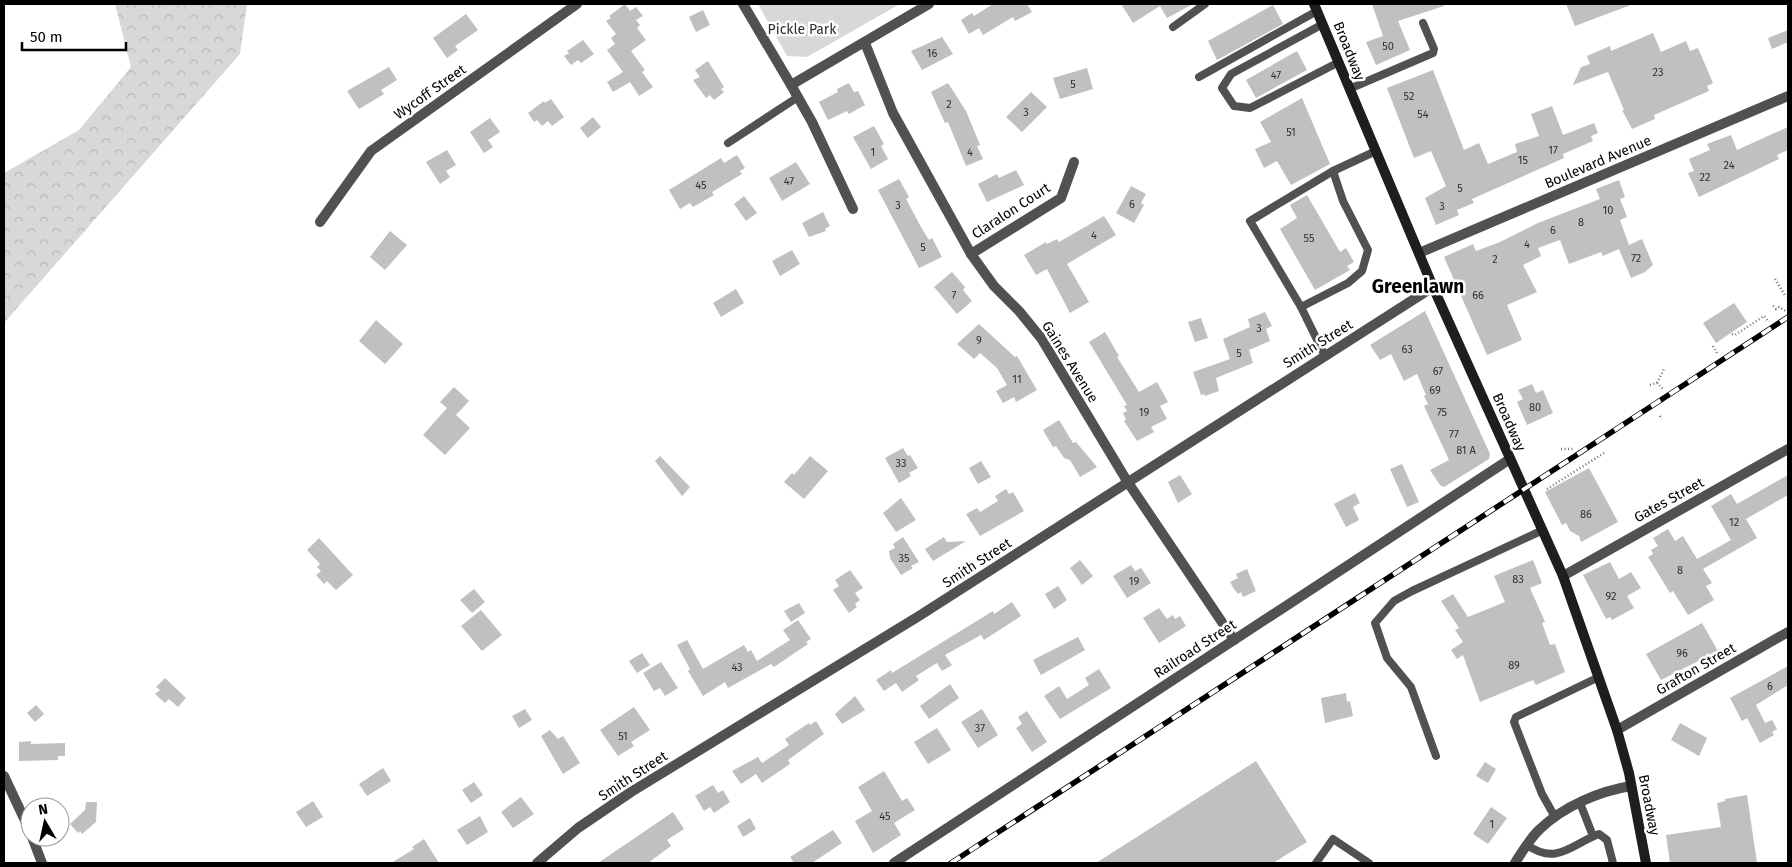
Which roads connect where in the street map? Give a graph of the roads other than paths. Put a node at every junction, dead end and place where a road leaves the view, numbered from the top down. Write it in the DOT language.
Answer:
graph roads {
  1 [pos="578,4"];
  2 [pos="743,4"];
  3 [pos="929,4"];
  4 [pos="1205,4"];
  5 [pos="1316,7"];
  6 [pos="1423,22"];
  7 [pos="1323,24"];
  8 [pos="1173,27"];
  9 [pos="865,43"];
  10 [pos="1338,62"];
  11 [pos="1200,77"];
  12 [pos="792,86"];
  13 [pos="1350,89"];
  14 [pos="1788,96"];
  15 [pos="798,97"];
  16 [pos="728,143"];
  17 [pos="1376,151"];
  18 [pos="1074,162"];
  19 [pos="1333,171"];
  20 [pos="852,209"];
  21 [pos="320,222"];
  22 [pos="1419,253"];
  23 [pos="971,254"];
  24 [pos="1433,287"];
  25 [pos="1301,306"];
  26 [pos="1325,356"];
  27 [pos="1788,449"];
  28 [pos="1510,459"];
  29 [pos="1127,481"];
  30 [pos="1543,530"];
  31 [pos="1562,576"];
  32 [pos="1788,632"];
  33 [pos="1234,640"];
  34 [pos="1599,677"];
  35 [pos="1617,730"];
  36 [pos="1436,756"];
  37 [pos="4,776"];
  38 [pos="1631,786"];
  39 [pos="1580,802"];
  40 [pos="20,810"];
  41 [pos="1554,817"];
  42 [pos="1593,836"];
  43 [pos="1527,845"];
  44 [pos="36,847"];
  45 [pos="1544,854"];
  46 [pos="42,863"];
  47 [pos="540,863"];
  48 [pos="894,863"];
  49 [pos="1316,863"];
  50 [pos="1370,863"];
  51 [pos="1514,863"];
  52 [pos="1544,863"];
  53 [pos="1613,863"];
  54 [pos="1646,863"];
  1 -- 21 [label="street, Wycoff Street"];
  2 -- 12 [label="street"];
  3 -- 9 [label="street"];
  4 -- 8 [label="lane"];
  5 -- 7 [label="main road, Broadway"];
  5 -- 11 [label="lane"];
  6 -- 13 [label="lane"];
  7 -- 10 [label="main road, Broadway"];
  7 -- 10 [label="lane"];
  9 -- 12 [label="street"];
  9 -- 23 [label="street, Gaines Avenue"];
  10 -- 13 [label="main road, Broadway"];
  12 -- 15 [label="street"];
  13 -- 17 [label="main road, Broadway"];
  14 -- 22 [label="street, Boulevard Avenue"];
  15 -- 16 [label="lane"];
  15 -- 20 [label="street"];
  17 -- 19 [label="lane"];
  17 -- 22 [label="main road, Broadway"];
  18 -- 23 [label="street, Claralon Court"];
  19 -- 25 [label="lane"];
  19 -- 25 [label="lane"];
  22 -- 24 [label="main road, Broadway"];
  23 -- 29 [label="street, Gaines Avenue"];
  24 -- 26 [label="street, Smith Street"];
  24 -- 28 [label="main road, Broadway"];
  25 -- 26 [label="lane"];
  26 -- 29 [label="street, Smith Street"];
  27 -- 31 [label="street, Gates Street"];
  28 -- 30 [label="main road, Broadway"];
  28 -- 33 [label="street, Railroad Street"];
  29 -- 33 [label="street, Gaines Avenue"];
  29 -- 47 [label="street, Smith Street"];
  30 -- 31 [label="main road, Broadway"];
  30 -- 36 [label="lane"];
  31 -- 34 [label="main road, Broadway"];
  32 -- 35 [label="street, Grafton Street"];
  33 -- 48 [label="street, Railroad Street"];
  34 -- 35 [label="main road, Broadway"];
  34 -- 41 [label="lane"];
  35 -- 38 [label="main road, Broadway"];
  37 -- 40 [label="street"];
  38 -- 39 [label="street"];
  38 -- 54 [label="main road, Broadway"];
  39 -- 41 [label="street"];
  39 -- 42 [label="lane"];
  41 -- 43 [label="street"];
  42 -- 45 [label="lane"];
  42 -- 53 [label="lane"];
  43 -- 45 [label="lane"];
  43 -- 51 [label="street"];
  44 -- 46 [label="street"];
  45 -- 52 [label="lane"];
  49 -- 50 [label="lane"];
}
